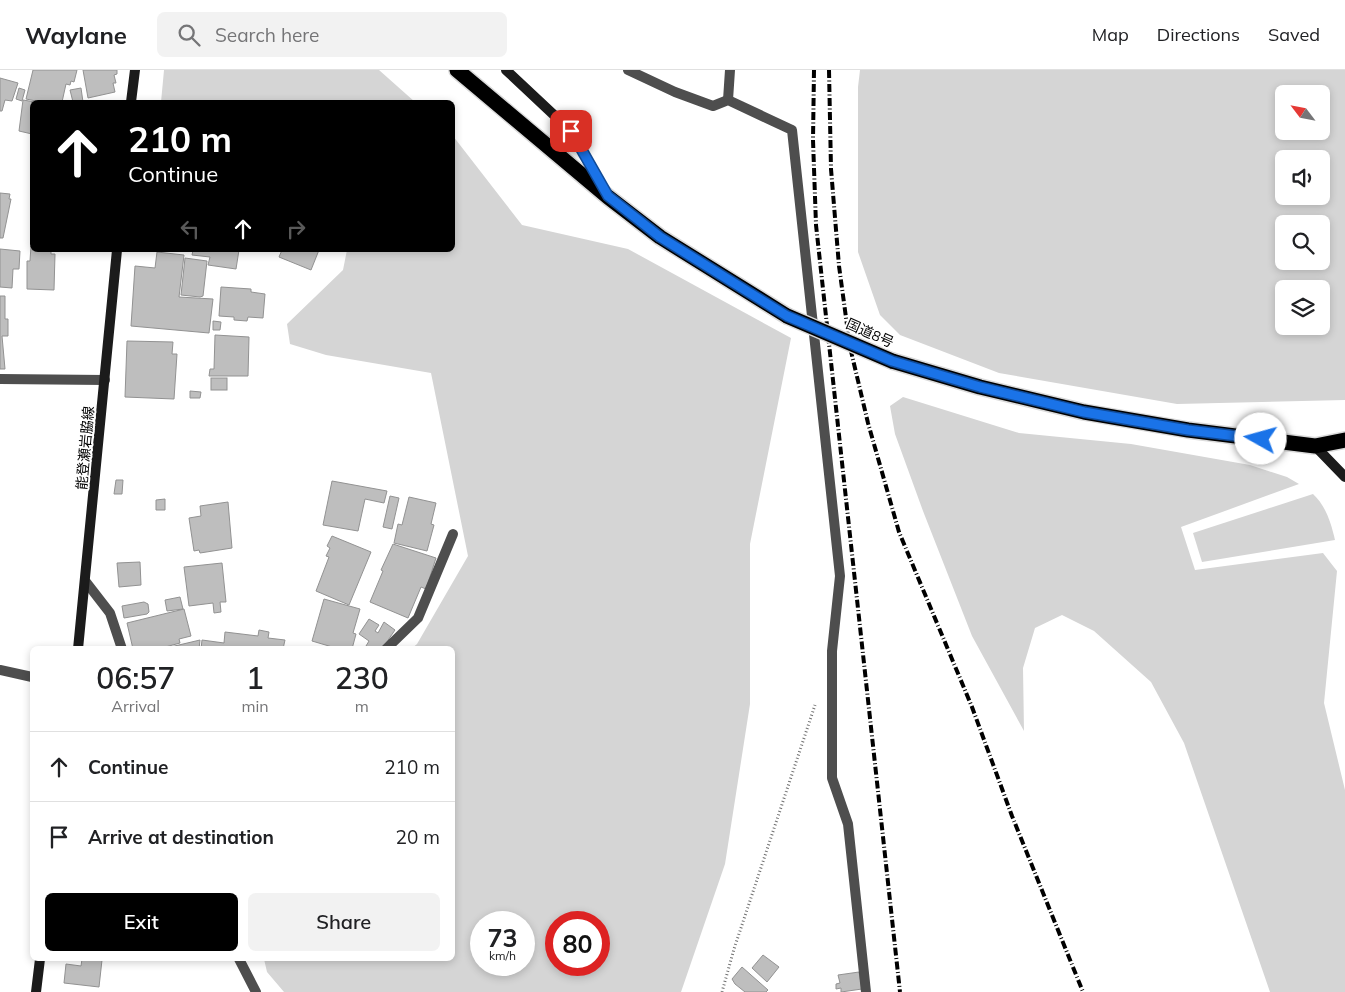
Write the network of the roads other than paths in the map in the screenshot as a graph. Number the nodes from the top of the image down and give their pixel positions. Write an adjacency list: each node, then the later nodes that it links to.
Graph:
1 (134, 70): 6 (main road)
2 (457, 70): 8 (highway, 国道8号)
3 (506, 70): 8 (main road)
4 (628, 70): 7 (street)
5 (730, 70): 7 (street)
6 (131, 100)
7 (728, 100): 26 (street)
8 (608, 196): 13 (highway, 国道8号, bridge)
9 (117, 252): 11 (main road, 能登瀬岩脇線)
10 (0, 379): 11 (street)
11 (104, 380): 16 (main road, 能登瀬岩脇線)
12 (1345, 440): 13 (highway, 国道8号)
13 (1315, 446): 14 (main road)
14 (1345, 477)
15 (452, 534): 19 (street)
16 (86, 582): 17 (main road, 能登瀬岩脇線); 18 (street)
17 (78, 646)
18 (121, 646)
19 (389, 646)
20 (0, 670): 21 (street)
21 (30, 677)
22 (40, 961): 24 (main road)
23 (239, 961): 25 (street)
24 (36, 992)
25 (256, 992)
26 (866, 992)

